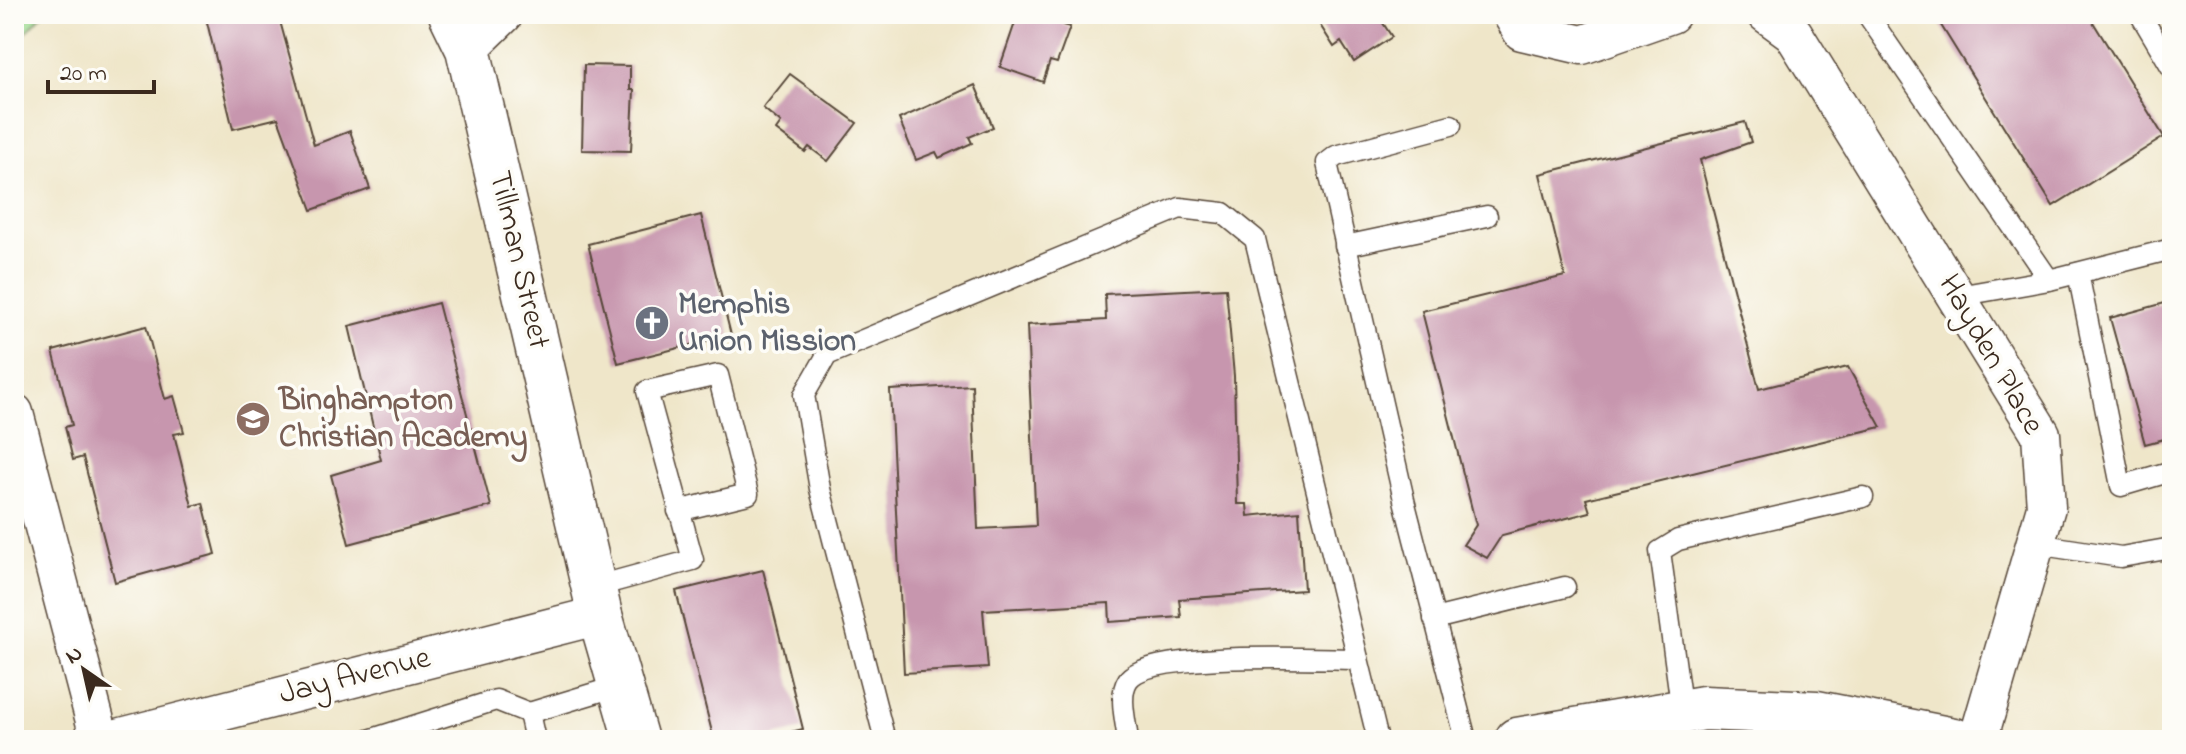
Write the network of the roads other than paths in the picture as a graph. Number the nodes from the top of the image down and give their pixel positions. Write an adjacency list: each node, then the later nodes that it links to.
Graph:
1 (504, 14): 7 (street)
2 (1512, 14): 3 (street)
3 (1671, 14)
4 (1767, 14): 15 (street, Hayden Place)
5 (1867, 14): 14 (lane)
6 (2140, 14): 8 (lane)
7 (460, 32): 23 (main road, Tillman Street)
8 (2172, 68)
9 (1451, 125): 11 (lane)
10 (1487, 216): 11 (lane)
11 (1345, 246): 24 (lane)
12 (2172, 249): 13 (lane)
13 (2078, 273): 14 (lane); 17 (lane)
14 (2049, 280): 15 (lane)
15 (1958, 296): 20 (street, Hayden Place)
16 (14, 413): 29 (street)
17 (2172, 471)
18 (1863, 497): 27 (lane)
19 (678, 511): 19 (lane); 23 (lane)
20 (2036, 544): 21 (lane); 40 (street, Hayden Place)
21 (2172, 548)
22 (1565, 587): 24 (lane)
23 (597, 601): 26 (main road, Tillman Street); 30 (street, Jay Avenue)
24 (1434, 619): 37 (lane)
25 (1358, 659): 34 (lane); 35 (lane); 36 (lane)
26 (621, 685): 28 (lane); 33 (main road, Tillman Street)
27 (1682, 712): 38 (main road); 39 (main road)
28 (529, 713): 31 (lane); 32 (lane)
29 (100, 740)
30 (110, 740)
31 (369, 740)
32 (535, 740)
33 (636, 740)
34 (885, 740)
35 (1128, 740)
36 (1378, 740)
37 (1466, 740)
38 (1517, 740)
39 (1954, 740)
40 (1978, 740)

